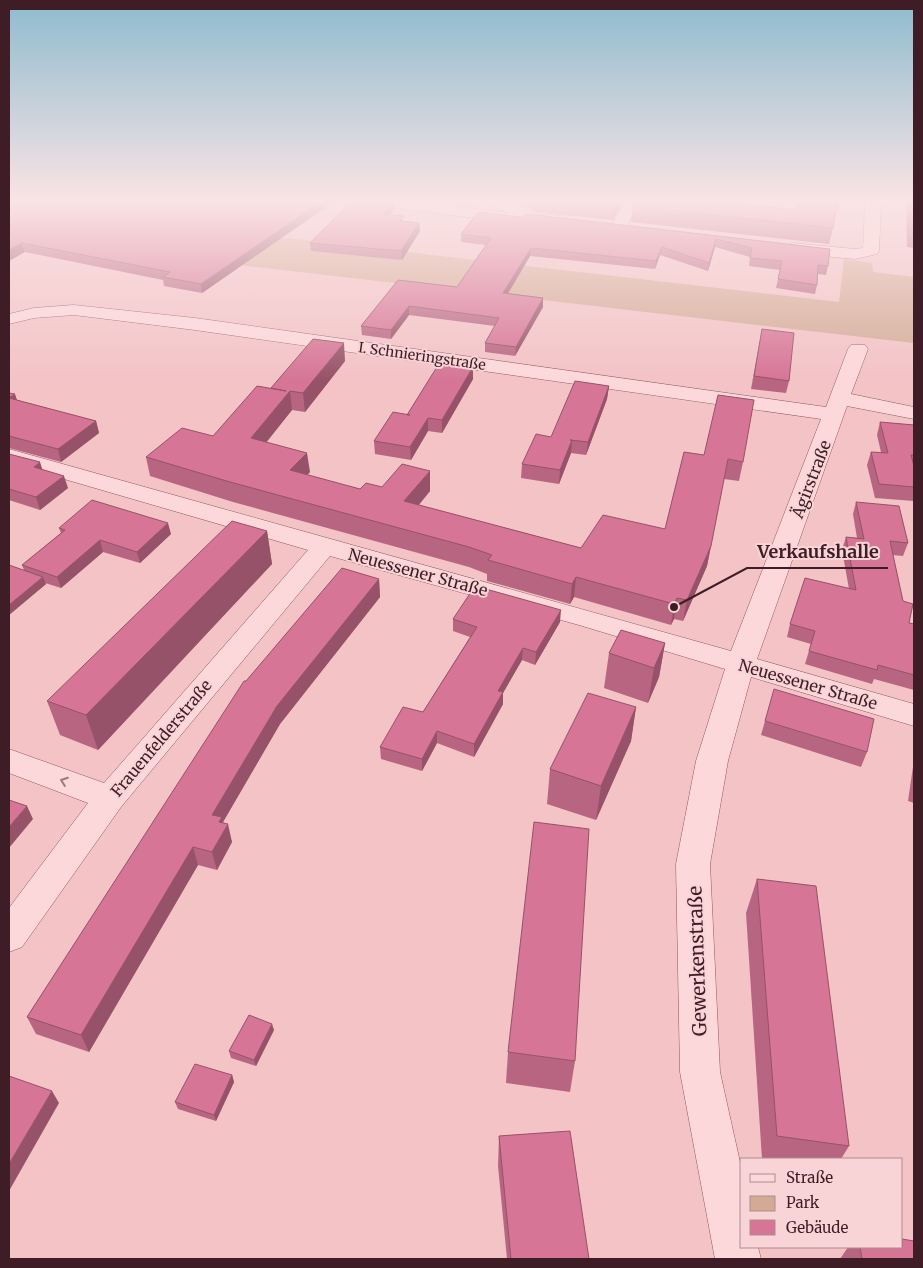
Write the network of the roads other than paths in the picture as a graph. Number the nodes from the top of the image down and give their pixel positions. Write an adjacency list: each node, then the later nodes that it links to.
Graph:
1 (9, 320): 3 (street, I. Schnieringstraße)
2 (858, 350): 3 (street, Ägirstraße)
3 (838, 407): 4 (street, I. Schnieringstraße); 7 (street, Ägirstraße)
4 (914, 413)
5 (9, 456): 6 (street, Neuessener Straße)
6 (324, 547): 7 (street, Neuessener Straße); 10 (street, Frauenfelderstraße)
7 (740, 665): 8 (street, Neuessener Straße); 12 (street, Gewerkenstraße)
8 (914, 715)
9 (9, 761): 10 (street, one-way to 9)
10 (110, 798): 11 (street, Frauenfelderstraße)
11 (9, 936)
12 (738, 1259)

